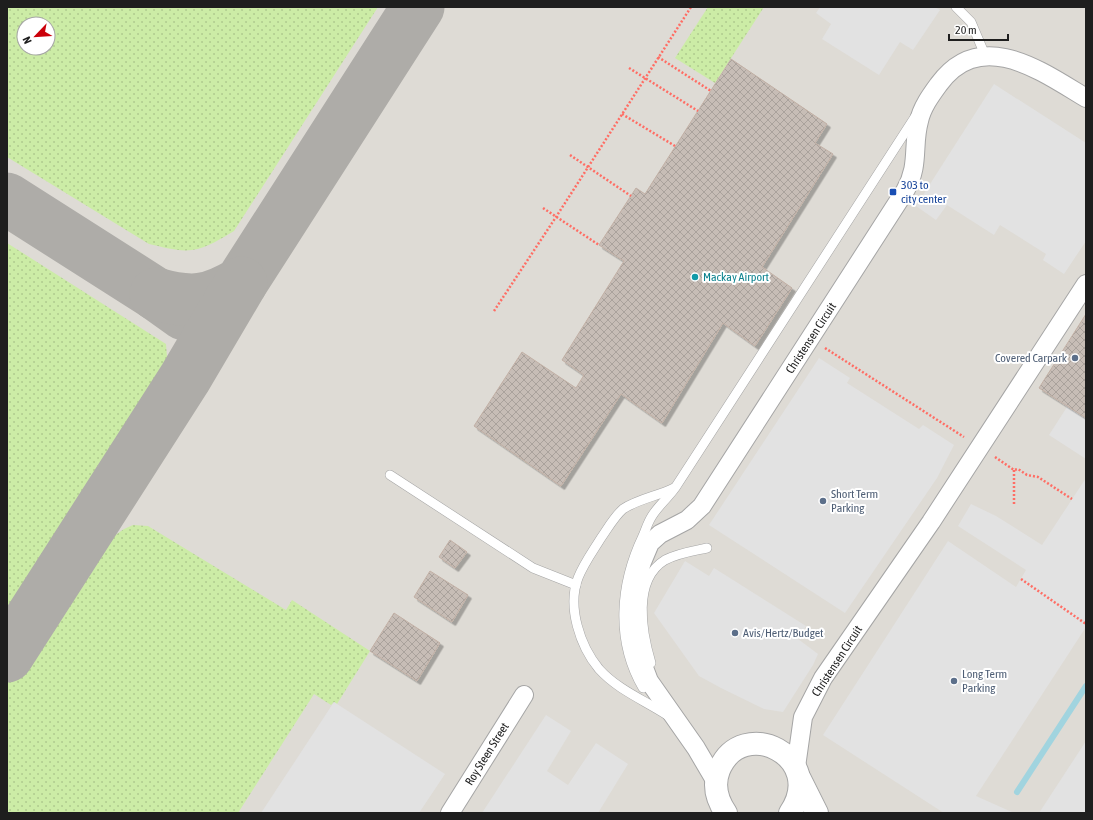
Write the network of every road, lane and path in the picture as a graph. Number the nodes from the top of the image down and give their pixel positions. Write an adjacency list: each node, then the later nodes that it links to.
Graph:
1 (690, 7): 4 (path)
2 (956, 7): 3 (lane)
3 (985, 55): 8 (street, Christensen Circuit); 9 (street, Christensen Circuit)
4 (658, 57): 6 (path); 7 (path)
5 (629, 68): 6 (path)
6 (644, 78): 10 (path); 11 (path)
7 (711, 91)
8 (931, 94): 21 (street, Christensen Circuit); 25 (lane)
9 (1086, 98)
10 (698, 111)
11 (622, 114): 12 (path); 14 (path)
12 (675, 146)
13 (570, 156): 14 (path)
14 (588, 167): 15 (path); 17 (path)
15 (631, 196)
16 (543, 208): 17 (path)
17 (556, 217): 18 (path); 20 (path)
18 (599, 245)
19 (1086, 284): 22 (street, Christensen Circuit)
20 (494, 311)
21 (811, 338): 22 (path); 33 (street, Christensen Circuit)
22 (979, 447): 23 (path); 34 (street, Christensen Circuit)
23 (1014, 470): 26 (path); 27 (path)
24 (390, 475): 30 (lane)
25 (675, 488): 30 (lane); 33 (lane)
26 (1072, 499)
27 (1014, 505)
28 (707, 548): 33 (lane)
29 (1021, 579): 31 (path)
30 (576, 584): 33 (lane)
31 (1086, 624)
32 (524, 695): 36 (street, Roy Steen Street)
33 (677, 721): 35 (street, Christensen Circuit)
34 (798, 773): 35 (street); 39 (street); 40 (street)
35 (716, 784): 37 (street); 38 (street)
36 (450, 813)
37 (711, 813)
38 (726, 813)
39 (790, 813)
40 (817, 813)

